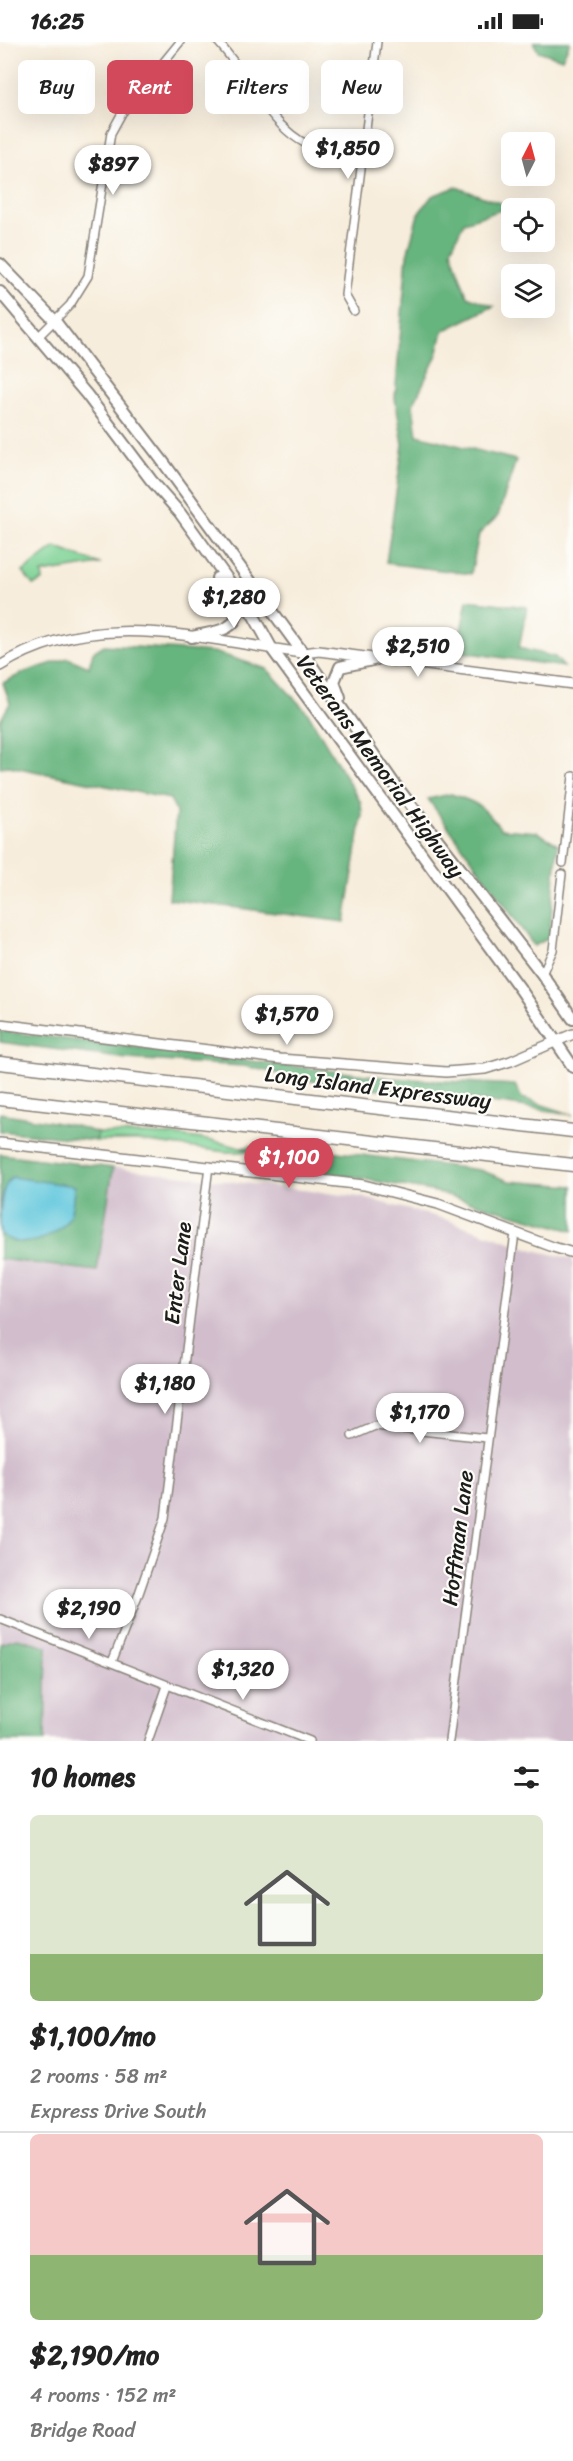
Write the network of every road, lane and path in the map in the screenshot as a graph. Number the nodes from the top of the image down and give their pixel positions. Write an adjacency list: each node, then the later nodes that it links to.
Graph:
1 (180, 42): 8 (street)
2 (218, 42): 4 (street)
3 (377, 42): 4 (street)
4 (363, 160): 7 (street)
5 (0, 264): 8 (highway, Veterans Memorial Highway)
6 (0, 292): 9 (highway, Veterans Memorial Highway)
7 (354, 311)
8 (55, 321): 9 (street); 13 (highway, Veterans Memorial Highway)
9 (39, 337): 10 (highway, Veterans Memorial Highway)
10 (198, 540): 11 (highway); 12 (highway, Veterans Memorial Highway)
11 (192, 637): 12 (main road); 15 (main road)
12 (272, 649): 13 (main road); 26 (highway, Veterans Memorial Highway)
13 (303, 653): 14 (main road); 17 (highway, Veterans Memorial Highway)
14 (377, 659): 16 (main road); 17 (highway)
15 (0, 666)
16 (573, 684)
17 (371, 750): 22 (highway, Veterans Memorial Highway)
18 (573, 776): 19 (street)
19 (569, 828): 20 (street)
20 (563, 863)
21 (562, 874): 22 (street)
22 (542, 974): 23 (highway, Veterans Memorial Highway)
23 (573, 1019)
24 (0, 1024): 26 (main road)
25 (573, 1034): 26 (main road)
26 (554, 1042): 28 (highway, Veterans Memorial Highway)
27 (0, 1063): 30 (highway, Long Island Expressway)
28 (573, 1067)
29 (0, 1099): 32 (highway)
30 (573, 1131)
31 (0, 1143): 33 (main road)
32 (573, 1165)
33 (209, 1166): 34 (main road); 39 (street, Enter Lane)
34 (515, 1233): 35 (main road); 37 (street, Hoffman Lane)
35 (573, 1253)
36 (352, 1436): 37 (street)
37 (487, 1438): 43 (street, Hoffman Lane)
38 (0, 1619): 39 (street)
39 (112, 1662): 40 (street)
40 (167, 1686): 41 (street); 42 (street)
41 (148, 1741)
42 (310, 1741)
43 (449, 1741)

